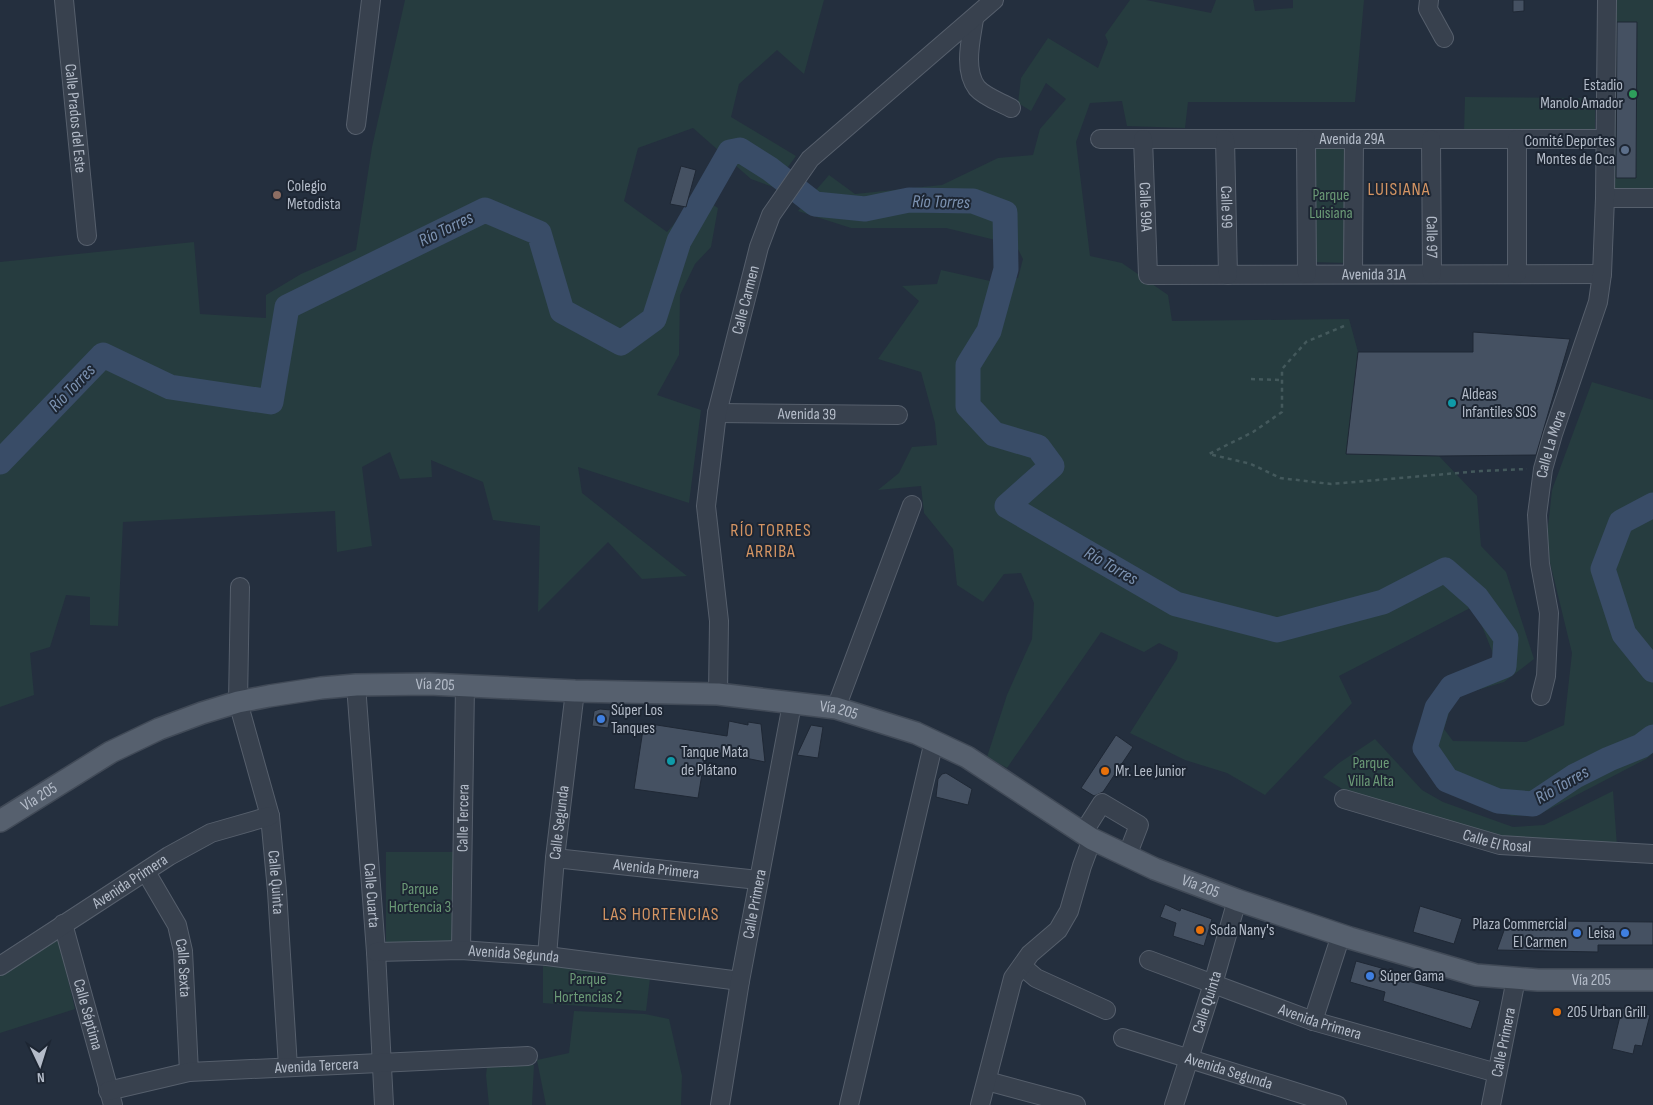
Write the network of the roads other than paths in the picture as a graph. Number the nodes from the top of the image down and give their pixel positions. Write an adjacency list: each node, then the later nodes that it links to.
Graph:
1 (64, 0): 20 (street, Calle Prados del Este)
2 (371, 0): 9 (street)
3 (994, 0): 6 (street, Calle Carmen)
4 (1429, 0): 7 (street)
5 (1607, 0): 17 (street, Calle La Mora)
6 (974, 19): 8 (street); 28 (street, Calle Carmen)
7 (1444, 38)
8 (1011, 108)
9 (356, 125)
10 (1100, 139): 11 (street, Avenida 29A)
11 (1143, 139): 12 (street, Avenida 29A); 26 (street, Calle 99A)
12 (1225, 139): 13 (street, Avenida 29A); 27 (street, Calle 99)
13 (1306, 139): 14 (street, Avenida 29A); 21 (street)
14 (1354, 139): 15 (street, Avenida 29A); 22 (street)
15 (1431, 139): 16 (street, Avenida 29A); 23 (street, Calle 97)
16 (1517, 139): 17 (street, Avenida 29A); 24 (street)
17 (1606, 139): 18 (street, Calle La Mora)
18 (1605, 198): 19 (street); 25 (street, Calle La Mora)
19 (1653, 198)
20 (87, 236)
21 (1307, 274): 22 (street, Avenida 31A); 27 (street, Avenida 31A)
22 (1353, 274): 23 (street, Avenida 31A)
23 (1432, 274): 24 (street, Avenida 31A)
24 (1517, 274): 25 (street, Avenida 31A)
25 (1602, 274): 36 (street, Calle La Mora)
26 (1148, 275): 27 (street, Avenida 31A)
27 (1228, 275)
28 (717, 413): 29 (street, Avenida 39); 35 (street, Calle Carmen)
29 (898, 415)
30 (912, 505): 39 (street)
31 (240, 587): 37 (street, Calle Quinta)
32 (356, 686): 33 (main road, Vía 205); 37 (main road, Vía 205); 54 (street, Calle Cuarta)
33 (465, 686): 34 (main road, Vía 205); 53 (street, Calle Tercera)
34 (575, 691): 35 (main road, Vía 205); 47 (street, Calle Segunda)
35 (718, 694): 38 (main road, Vía 205)
36 (1541, 696)
37 (238, 702): 42 (street, Calle Quinta); 43 (main road, Vía 205)
38 (792, 704): 39 (main road, Vía 205); 49 (street, Calle Primera)
39 (836, 708): 40 (main road, Vía 205)
40 (934, 741): 44 (main road, Vía 205); 76 (street)
41 (1344, 799): 45 (street, Calle El Rosal)
42 (270, 816): 48 (street, Avenida Primera); 69 (street, Calle Quinta)
43 (0, 822)
44 (1087, 836): 46 (main road, Vía 205); 46 (street); 58 (street)
45 (1653, 854)
46 (1127, 856): 50 (main road, Vía 205)
47 (555, 858): 49 (street, Avenida Primera); 55 (street, Calle Segunda)
48 (146, 872): 51 (street, Avenida Primera); 70 (street, Calle Sexta)
49 (758, 880): 61 (street, Calle Primera)
50 (1237, 900): 52 (main road, Vía 205); 62 (street, Calle Quinta)
51 (64, 924): 57 (street, Avenida Primera); 73 (street, Calle Séptima)
52 (1341, 935): 59 (main road, Vía 205); 64 (street)
53 (461, 950): 54 (street, Avenida Segunda); 55 (street, Avenida Segunda)
54 (376, 952): 68 (street, Calle Cuarta)
55 (547, 956): 61 (street, Avenida Segunda)
56 (1149, 960): 62 (street, Avenida Primera)
57 (0, 966)
58 (1022, 966): 63 (street); 72 (street)
59 (1516, 979): 60 (main road, Vía 205); 71 (street, Calle Primera)
60 (1653, 980)
61 (740, 981): 75 (street, Calle Primera)
62 (1212, 984): 64 (street, Avenida Primera); 67 (street, Calle Quinta)
63 (1106, 1010)
64 (1313, 1021): 71 (street, Avenida Primera)
65 (1123, 1038): 67 (street, Avenida Segunda)
66 (528, 1056): 68 (street, Avenida Tercera)
67 (1189, 1059): 79 (street, Calle Quinta); 80 (street, Avenida Segunda)
68 (381, 1062): 69 (street, Avenida Tercera); 74 (street, Calle Cuarta)
69 (288, 1067): 70 (street, Avenida Tercera)
70 (189, 1072): 73 (street, Avenida Tercera)
71 (1497, 1073): 81 (street, Calle Primera)
72 (987, 1080): 77 (street); 78 (street)
73 (111, 1098)
74 (384, 1105)
75 (720, 1105)
76 (849, 1105)
77 (980, 1105)
78 (1076, 1105)
79 (1174, 1105)
80 (1337, 1105)
81 (1491, 1105)

